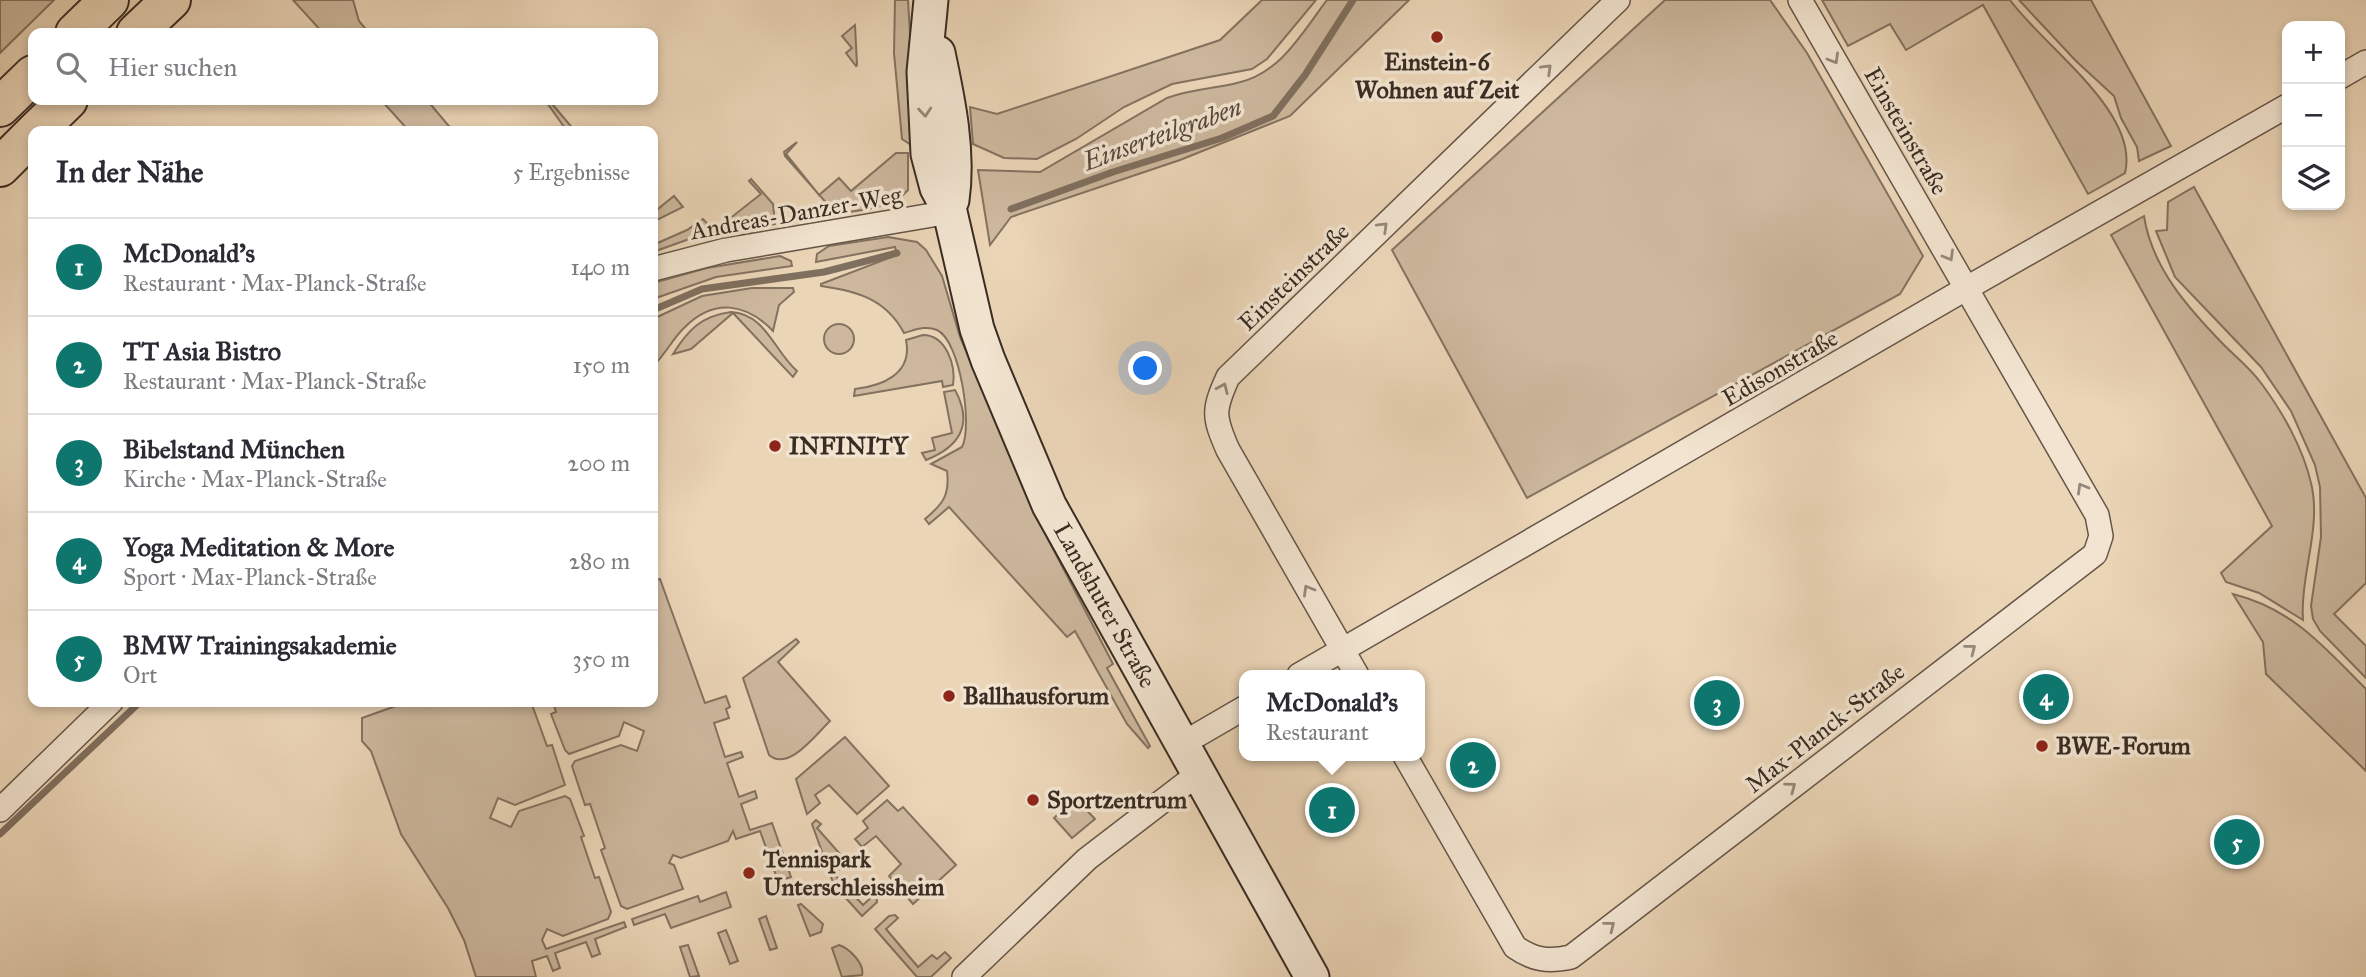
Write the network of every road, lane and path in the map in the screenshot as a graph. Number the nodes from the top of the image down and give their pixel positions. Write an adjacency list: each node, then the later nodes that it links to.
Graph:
1 (109, 0): 6 (highway)
2 (171, 0): 7 (highway)
3 (1618, 0): 20 (street, Einsteinstraße, one-way to 3)
4 (1800, 0): 19 (street, Einsteinstraße, one-way to 19)
5 (931, 10): 17 (main road, Landshuter Straße)
6 (80, 28)
7 (141, 28)
8 (2366, 62): 9 (street)
9 (2345, 74)
10 (28, 80): 12 (highway)
11 (63, 105): 14 (highway)
12 (0, 107)
13 (2282, 109): 19 (street, Edisonstraße)
14 (42, 126)
15 (28, 140): 16 (highway)
16 (0, 167)
17 (950, 212): 18 (street, Andreas-Danzer-Weg); 25 (main road, Landshuter Straße)
18 (658, 268)
19 (1967, 288): 20 (street, Edisonstraße); 26 (street, Max-Planck-Straße, one-way to 19)
20 (1342, 649): 21 (street, Edisonstraße); 22 (street)
21 (1307, 670)
22 (1354, 670)
23 (106, 707): 28 (street)
24 (1239, 711): 25 (street)
25 (1182, 744): 27 (main road, Landshuter Straße)
26 (1408, 761)
27 (1199, 773): 29 (street); 30 (main road, Landshuter Straße)
28 (0, 810)
29 (964, 977)
30 (1312, 977)

